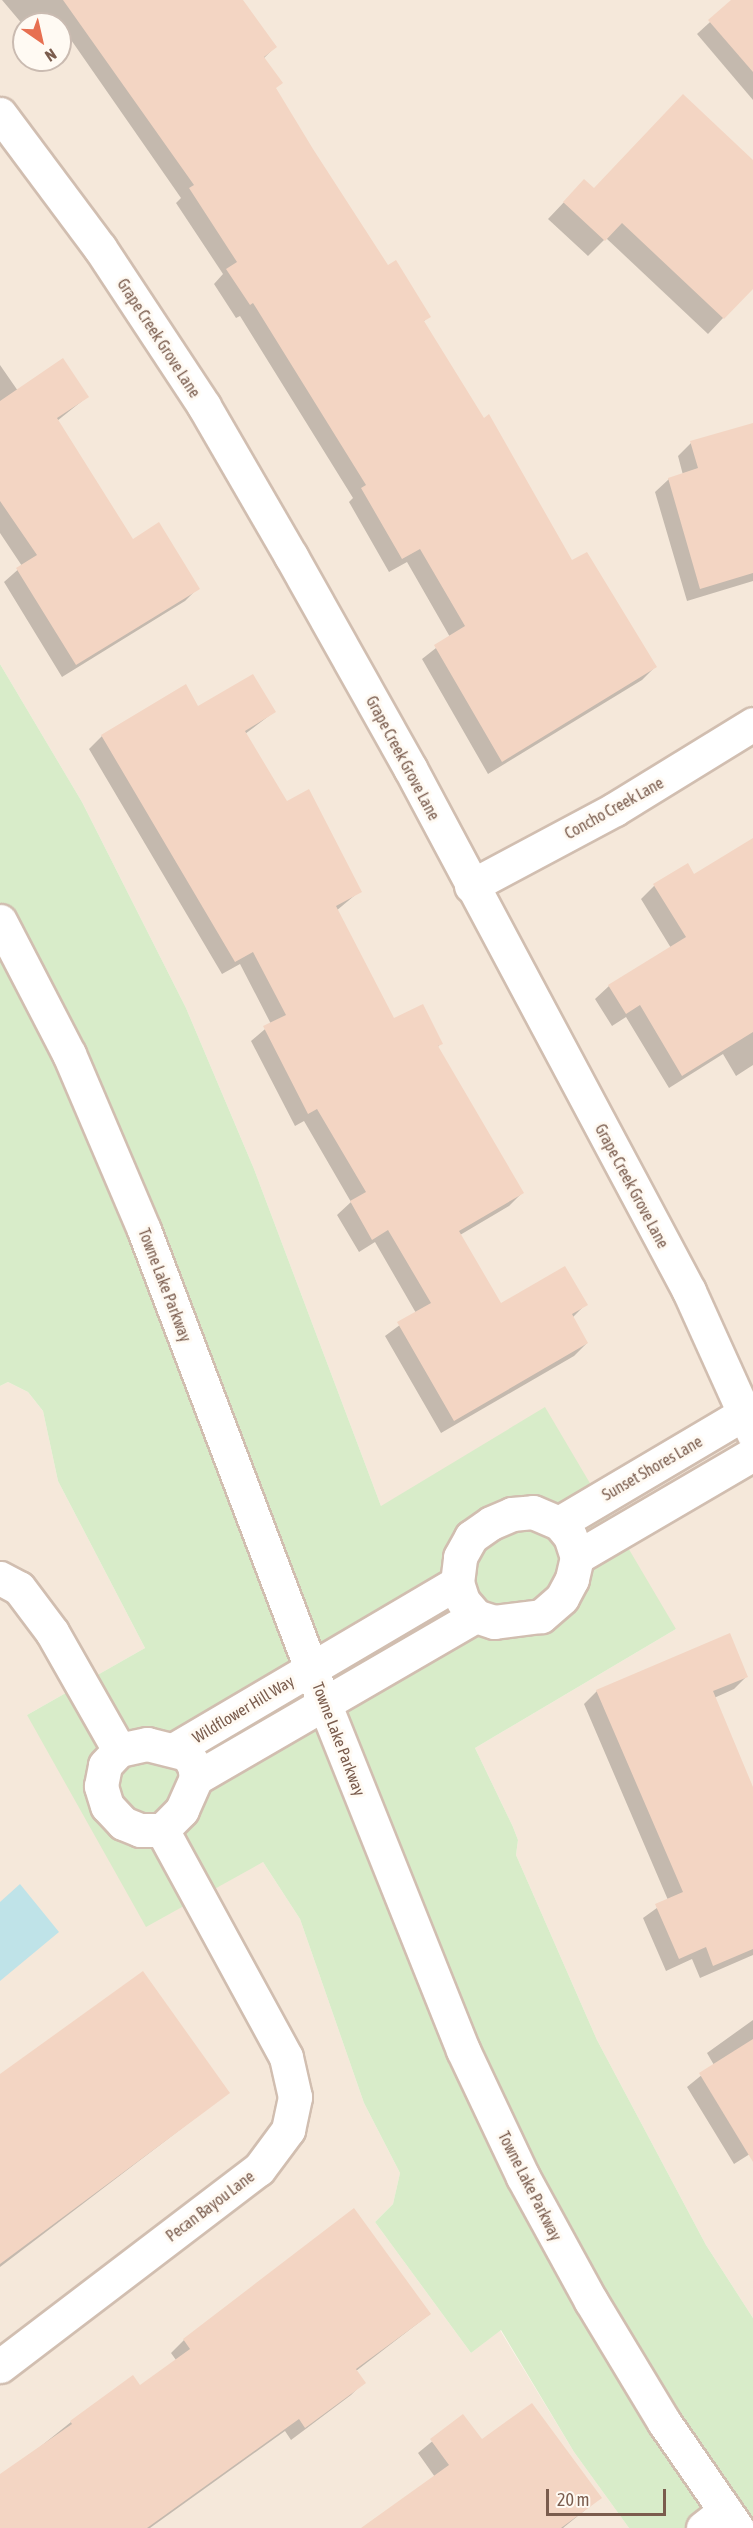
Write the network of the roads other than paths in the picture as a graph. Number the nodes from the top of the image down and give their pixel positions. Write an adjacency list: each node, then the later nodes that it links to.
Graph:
1 (0, 114): 3 (street, Grape Creek Grove Lane)
2 (753, 724): 3 (street, Concho Creek Lane)
3 (471, 886): 5 (street, Grape Creek Grove Lane)
4 (0, 921): 12 (street, Towne Lake Parkway)
5 (749, 1423): 7 (street, Sunset Shores Lane)
6 (753, 1454): 8 (street)
7 (559, 1522): 8 (street); 10 (street)
8 (577, 1557): 11 (street)
9 (0, 1578): 15 (street)
10 (458, 1583): 11 (street); 12 (street)
11 (476, 1616): 13 (street)
12 (312, 1668): 13 (street, Towne Lake Parkway); 14 (street, Wildflower Hill Way)
13 (325, 1705): 16 (street); 19 (street, Towne Lake Parkway)
14 (175, 1749): 15 (street); 16 (street)
15 (119, 1750): 17 (street)
16 (196, 1778): 17 (street)
17 (162, 1830): 18 (street, Pecan Bayou Lane)
18 (0, 2366)
19 (722, 2522)

